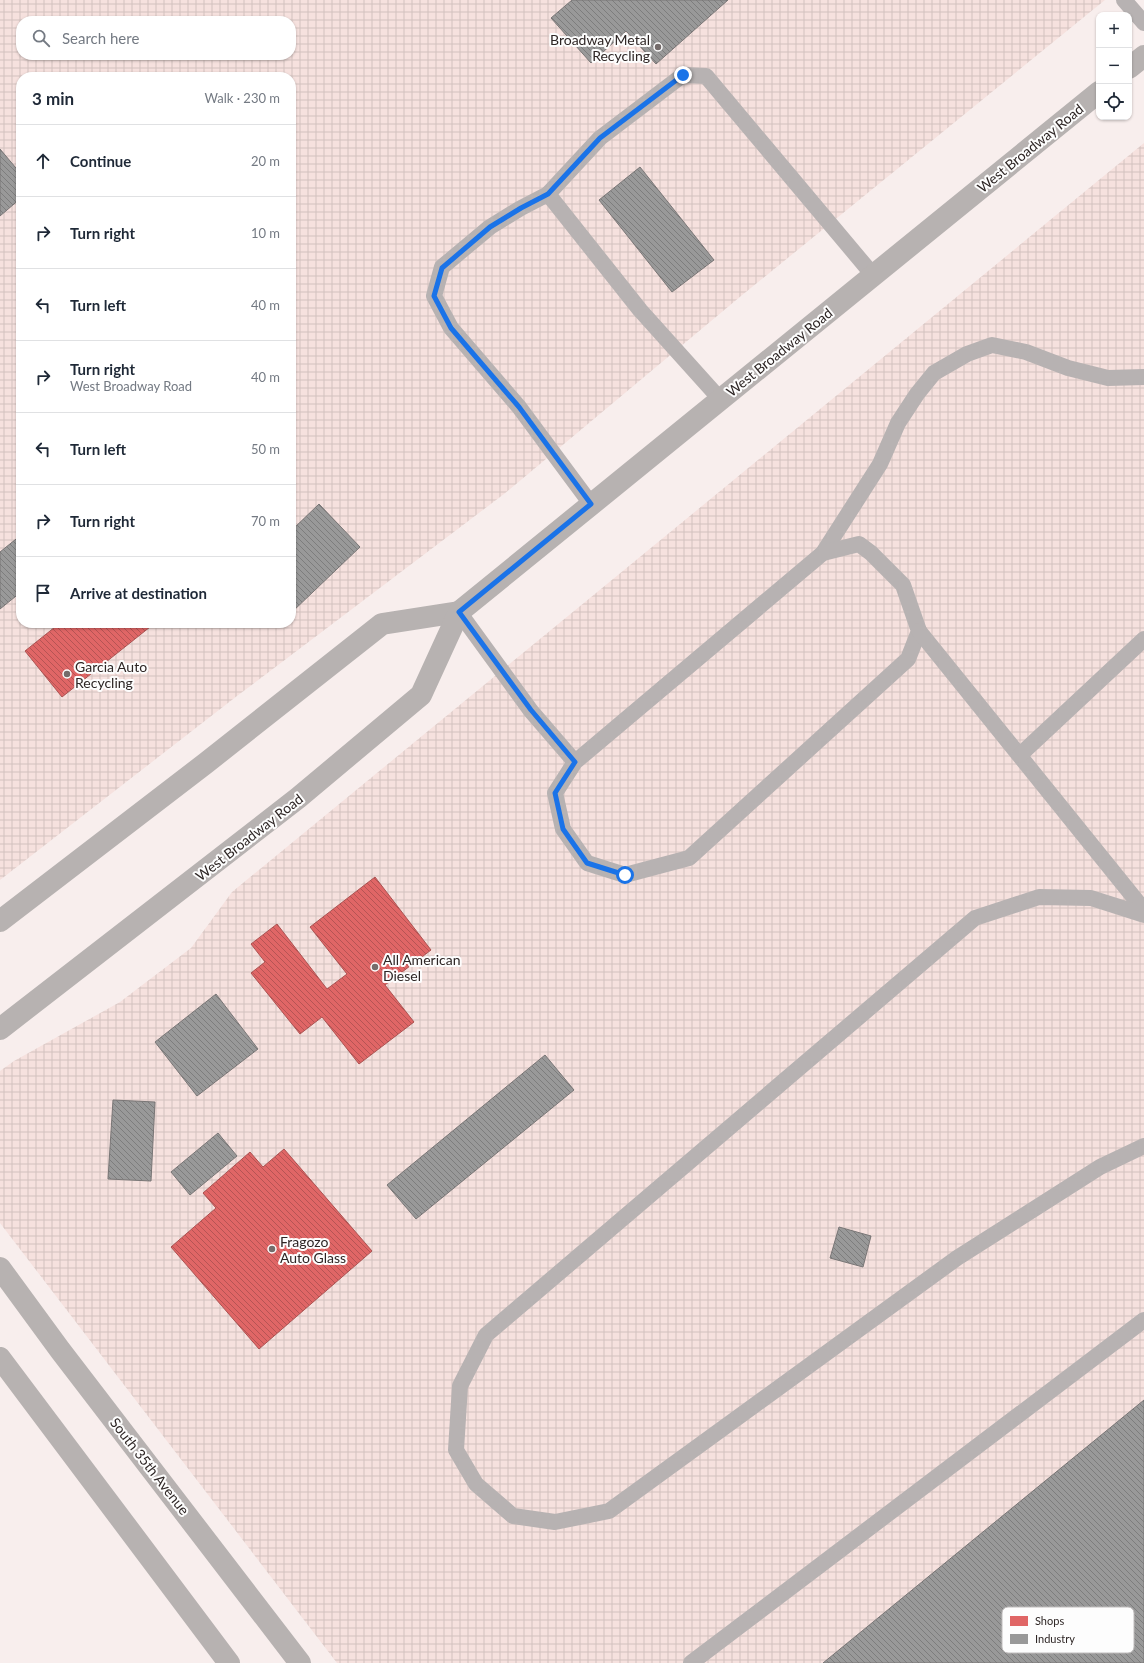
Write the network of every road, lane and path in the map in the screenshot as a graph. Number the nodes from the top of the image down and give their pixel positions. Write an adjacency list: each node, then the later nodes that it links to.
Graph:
1 (1124, 0): 2 (lane)
2 (1144, 23)
3 (1144, 56): 4 (main road)
4 (1132, 66)
5 (1096, 94): 7 (main road, West Broadway Road)
6 (548, 194): 7 (lane); 9 (lane); 10 (lane)
7 (873, 275): 9 (main road, West Broadway Road)
8 (1144, 378): 11 (lane)
9 (720, 399): 10 (main road, West Broadway Road)
10 (591, 504): 12 (main road, West Broadway Road)
11 (822, 552): 13 (lane); 16 (lane)
12 (459, 612): 16 (lane); 19 (main road); 20 (main road, West Broadway Road)
13 (919, 631): 15 (lane); 16 (lane)
14 (1144, 639): 15 (lane)
15 (1020, 755): 17 (lane)
16 (575, 762)
17 (1144, 910)
18 (1144, 915): 21 (lane)
19 (0, 921)
20 (0, 1029)
21 (1144, 1146)
22 (0, 1268): 26 (main road, South 35th Avenue)
23 (1144, 1320): 27 (lane)
24 (0, 1358): 25 (main road)
25 (229, 1663)
26 (300, 1663)
27 (691, 1663)

